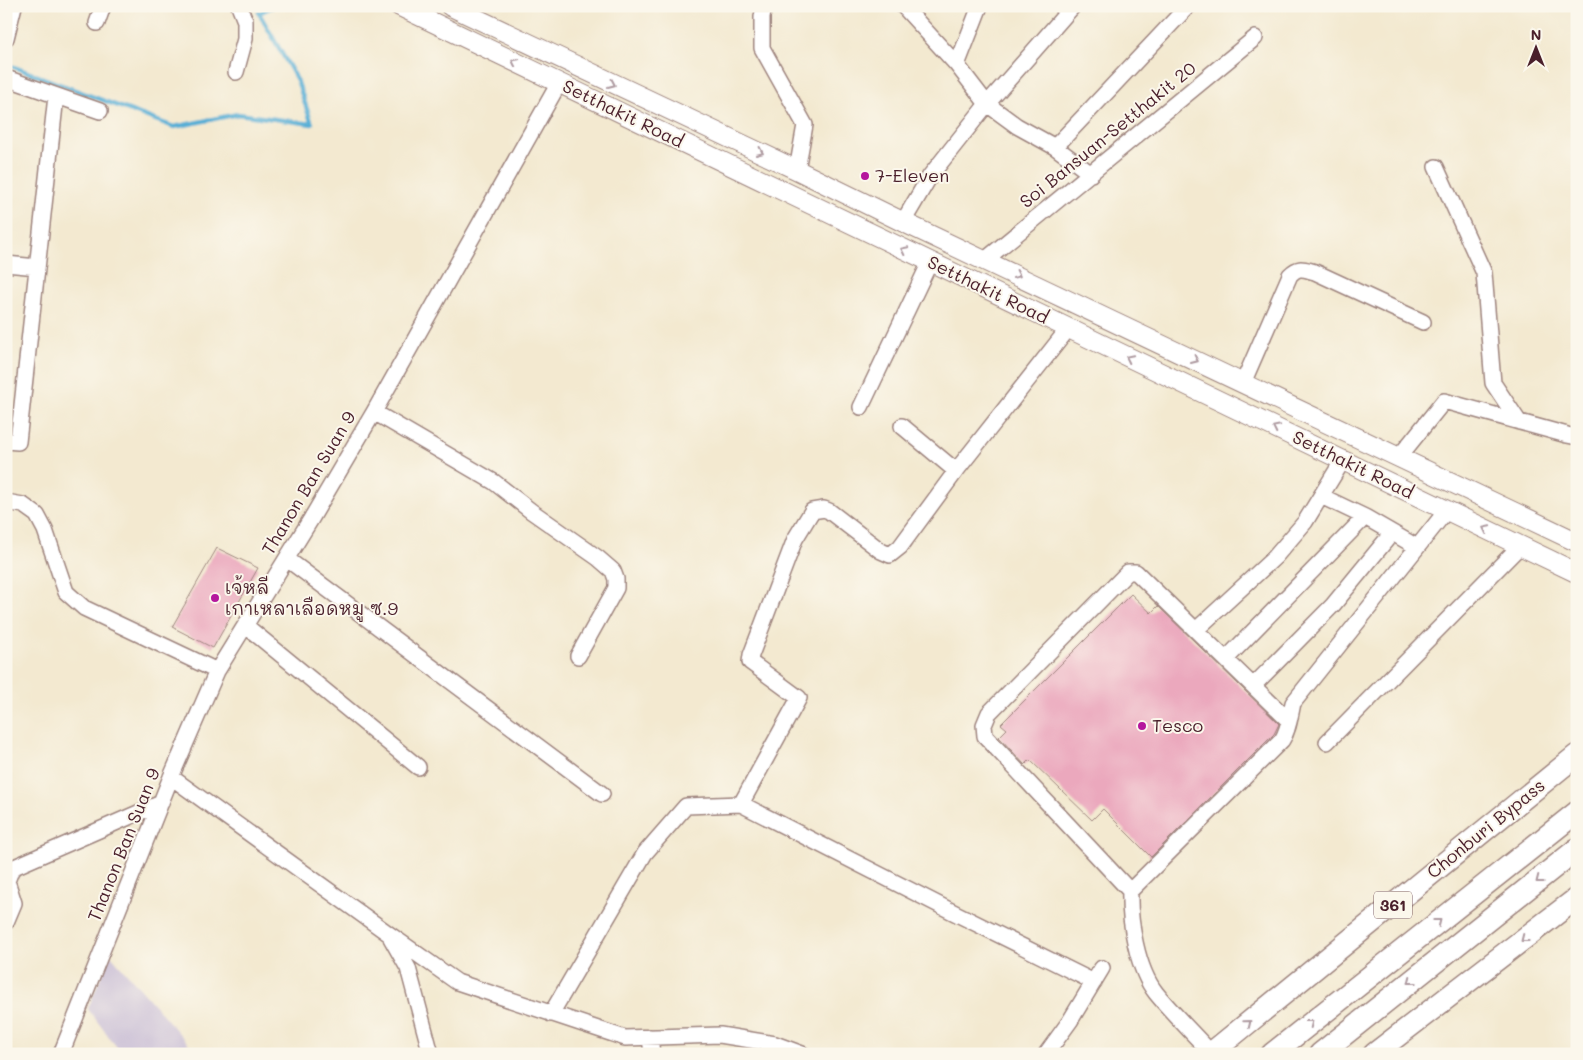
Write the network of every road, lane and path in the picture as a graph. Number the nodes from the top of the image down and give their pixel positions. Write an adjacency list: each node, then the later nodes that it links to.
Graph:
1 (14, 6): 12 (street)
2 (103, 6): 11 (street)
3 (239, 6): 16 (street)
4 (399, 6): 18 (main road, Setthakit Road, one-way to 4)
5 (450, 6): 14 (main road, Setthakit Road)
6 (903, 6): 15 (street)
7 (980, 6): 15 (street)
8 (1072, 6): 20 (street)
9 (1188, 6): 22 (street)
10 (763, 12): 24 (street)
11 (97, 23)
12 (6, 38)
13 (1255, 38): 25 (street, Soi Bansuan-Setthakit 20)
14 (568, 63): 18 (main road); 24 (main road, Setthakit Road, one-way to 24)
15 (957, 65): 20 (street)
16 (236, 72)
17 (6, 78): 19 (street)
18 (559, 83): 28 (main road, Setthakit Road, one-way to 18); 36 (street, Thanon Ban Suan 9)
19 (56, 96): 21 (street); 30 (street)
20 (987, 104): 22 (street); 26 (street)
21 (100, 111)
22 (1054, 146): 25 (street)
23 (1436, 167): 37 (street)
24 (797, 170): 26 (main road, Setthakit Road)
25 (1091, 174): 27 (street, Soi Bansuan-Setthakit 20)
26 (903, 222): 27 (main road, Setthakit Road)
27 (985, 260): 33 (main road, Setthakit Road, one-way to 33)
28 (930, 262): 32 (main road, Setthakit Road); 34 (street)
29 (6, 264): 30 (street)
30 (37, 267): 40 (street)
31 (1423, 322): 33 (street)
32 (1068, 328): 35 (main road, Setthakit Road, one-way to 32); 43 (street)
33 (1243, 383): 35 (main road); 41 (main road, Setthakit Road)
34 (861, 407)
35 (1231, 407): 42 (main road, Setthakit Road, one-way to 35)
36 (374, 412): 52 (street, Thanon Ban Suan 9); 56 (street)
37 (1519, 422): 39 (street); 41 (street)
38 (902, 426): 43 (street)
39 (1577, 437)
40 (6, 441)
41 (1399, 457): 49 (main road, Setthakit Road)
42 (1343, 460): 44 (street); 46 (main road, Setthakit Road)
43 (956, 471): 67 (street)
44 (1321, 496): 47 (street); 55 (street)
45 (6, 502): 58 (street)
46 (1447, 510): 50 (main road, Setthakit Road, one-way to 46); 51 (street)
47 (1365, 517): 48 (street); 57 (street)
48 (1392, 533): 51 (street); 59 (street)
49 (1577, 542)
50 (1521, 545): 53 (main road, Setthakit Road); 61 (street)
51 (1417, 547): 60 (street)
52 (287, 559): 54 (street, Thanon Ban Suan 9); 65 (street)
53 (1577, 573)
54 (246, 626): 58 (street, Thanon Ban Suan 9); 63 (street)
55 (1196, 630): 57 (street); 71 (street)
56 (578, 656)
57 (1226, 659): 59 (street)
58 (217, 671): 64 (street, Thanon Ban Suan 9)
59 (1253, 686): 60 (street)
60 (1288, 720): 71 (street)
61 (1327, 742)
62 (1577, 755): 79 (highway, Chonburi Bypass / 361, one-way to 62)
63 (418, 767)
64 (171, 777): 66 (street, Thanon Ban Suan 9); 74 (street)
65 (602, 794)
66 (161, 803): 70 (street); 80 (street, Thanon Ban Suan 9)
67 (741, 804): 76 (street); 77 (street)
68 (1577, 812): 85 (highway, 361, one-way to 68)
69 (1577, 849): 86 (highway, one-way to 86)
70 (6, 881): 73 (street)
71 (1130, 890): 79 (street)
72 (1577, 898): 87 (highway, one-way to 87)
73 (6, 922)
74 (389, 934): 77 (street); 81 (street)
75 (1102, 968): 76 (street)
76 (1094, 982): 84 (street)
77 (551, 1014): 78 (street)
78 (650, 1037): 82 (street); 83 (street)
79 (1211, 1053)
80 (61, 1054)
81 (431, 1054)
82 (652, 1054)
83 (802, 1054)
84 (1046, 1054)
85 (1272, 1054)
86 (1320, 1054)
87 (1374, 1054)

